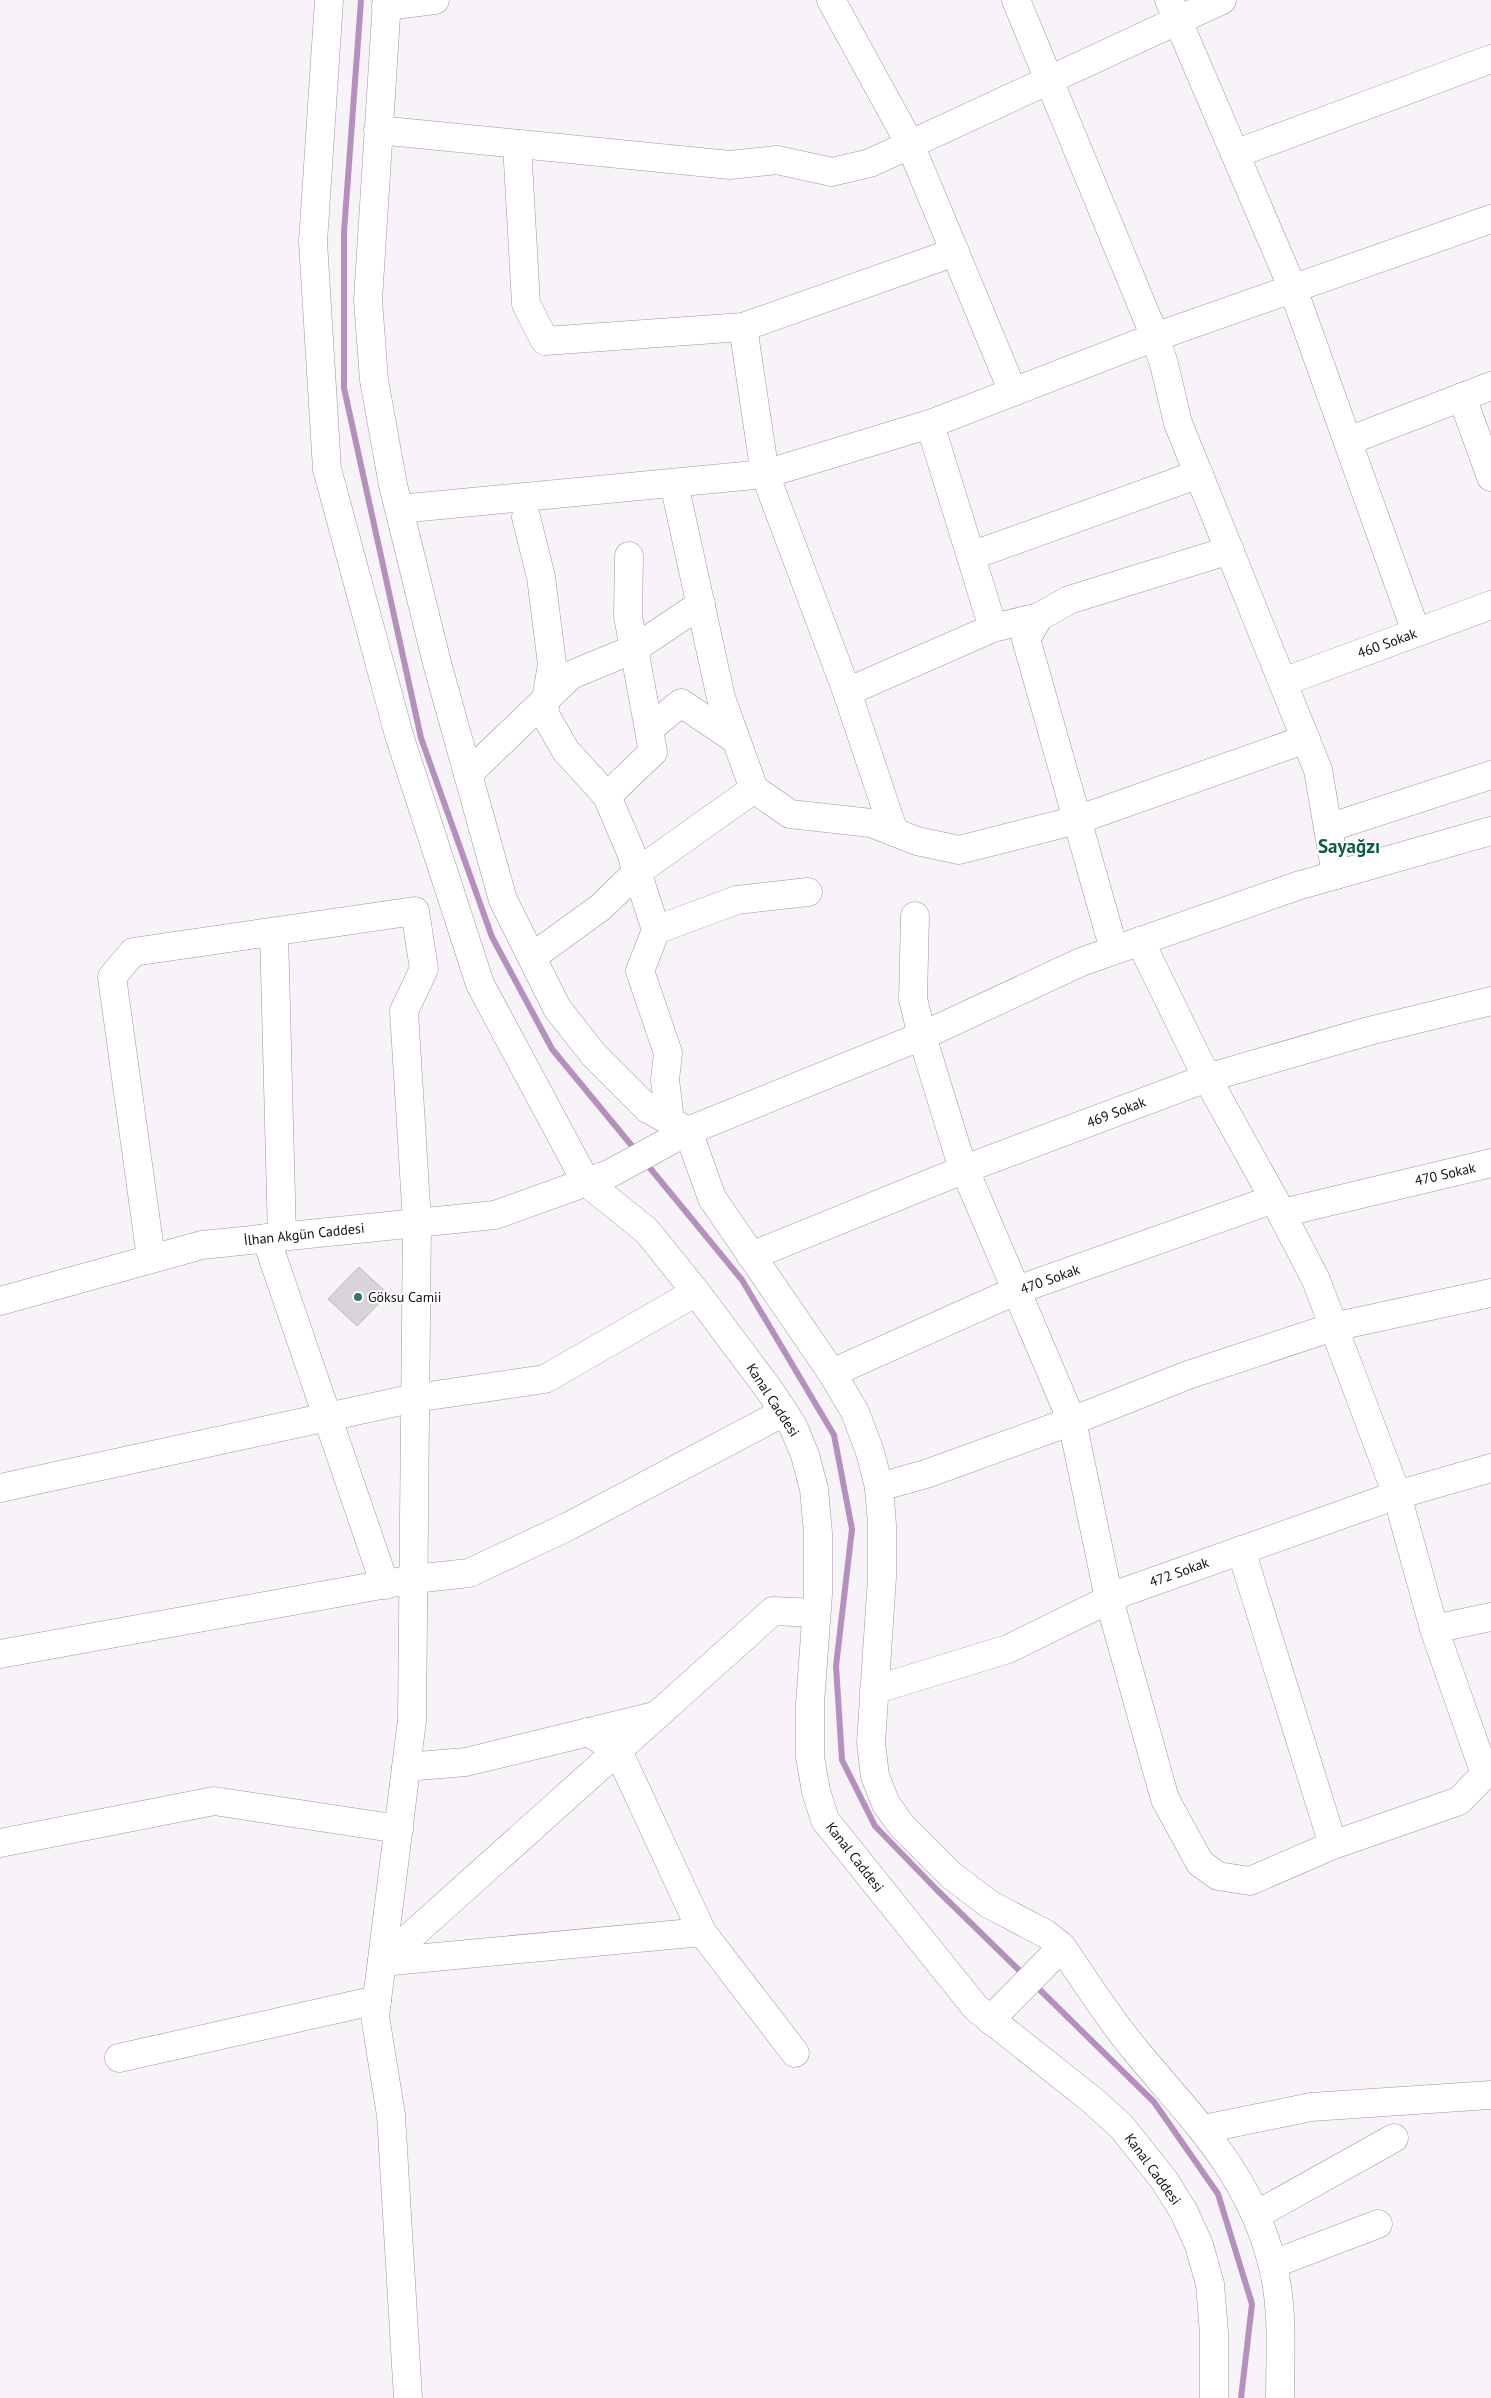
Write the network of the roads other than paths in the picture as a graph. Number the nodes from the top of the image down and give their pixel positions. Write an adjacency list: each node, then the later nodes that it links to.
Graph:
1 (329, 0): 68 (street)
2 (435, 0): 6 (street)
3 (831, 0): 12 (street)
4 (1016, 0): 9 (street)
5 (1222, 0): 7 (street)
6 (387, 3): 10 (street)
7 (1174, 10): 9 (street); 13 (street)
8 (1491, 59): 13 (street)
9 (1049, 80): 12 (street); 18 (street)
10 (378, 130): 11 (street); 28 (street)
11 (517, 144): 12 (street); 17 (street)
12 (910, 144): 15 (street)
13 (1235, 154): 16 (street)
14 (1491, 219): 16 (street)
15 (955, 252): 17 (street); 20 (street)
16 (1293, 288): 18 (street); 23 (street)
17 (743, 327): 24 (street)
18 (1155, 337): 20 (street); 25 (street)
19 (1491, 386): 21 (street)
20 (1013, 392): 22 (street)
21 (1462, 397): 23 (street); 26 (street)
22 (930, 424): 24 (street); 32 (street)
23 (1348, 441): 37 (street)
24 (765, 474): 28 (street); 40 (street)
25 (1199, 474): 30 (street); 32 (street)
26 (1491, 477)
27 (677, 497): 33 (street)
28 (398, 509): 45 (street)
29 (526, 517): 41 (street)
30 (1230, 550): 35 (street); 39 (street)
31 (629, 556): 38 (street)
32 (971, 556): 36 (street)
33 (701, 604): 38 (street); 44 (street)
34 (1491, 605): 37 (street, 460 Sokak)
35 (1039, 617): 36 (street); 49 (street)
36 (993, 628): 40 (street)
37 (1416, 632): 39 (street, 460 Sokak)
38 (634, 649): 41 (street); 42 (street)
39 (1283, 682): 43 (street)
40 (847, 692): 52 (street)
41 (547, 697): 45 (street); 48 (street)
42 (649, 730): 44 (street); 48 (street)
43 (1306, 739): 49 (street); 50 (street)
44 (736, 740): 47 (street)
45 (468, 774): 61 (street)
46 (1491, 775): 50 (street)
47 (754, 789): 52 (street); 53 (street)
48 (607, 796): 53 (street)
49 (1077, 820): 52 (street); 60 (street)
50 (1328, 828): 54 (street)
51 (1491, 831): 54 (street, İlhan Akgün Caddesi)
52 (894, 832)
53 (637, 872): 57 (street); 61 (street)
54 (1336, 875): 59 (street, İlhan Akgün Caddesi)
55 (808, 892): 57 (street)
56 (915, 916): 63 (street)
57 (656, 930): 65 (street)
58 (274, 932): 70 (street); 71 (street); 73 (street)
59 (1140, 941): 60 (street, İlhan Akgün Caddesi); 64 (street)
60 (1114, 950): 63 (street, İlhan Akgün Caddesi)
61 (532, 957): 65 (street)
62 (1491, 1001): 64 (street, 469 Sokak)
63 (922, 1036): 65 (street, İlhan Akgün Caddesi); 67 (street)
64 (1207, 1078): 67 (street, 469 Sokak); 69 (street)
65 (676, 1130): 68 (street, İlhan Akgün Caddesi); 72 (street)
66 (1491, 1163): 69 (street, 470 Sokak)
67 (965, 1169): 72 (street, 469 Sokak); 74 (street)
68 (598, 1178): 70 (street, İlhan Akgün Caddesi); 75 (street, Kanal Caddesi)
69 (1278, 1206): 74 (street, 470 Sokak); 78 (street)
70 (417, 1222): 71 (street, İlhan Akgün Caddesi); 80 (street)
71 (274, 1237): 73 (street, İlhan Akgün Caddesi); 82 (street)
72 (751, 1256): 79 (street)
73 (151, 1258): 77 (street, İlhan Akgün Caddesi)
74 (1017, 1290): 79 (street, 470 Sokak); 83 (street)
75 (696, 1292): 80 (street); 81 (street, Kanal Caddesi)
76 (1491, 1293): 78 (street)
77 (0, 1301)
78 (1333, 1327): 83 (street); 87 (street)
79 (832, 1372): 85 (street)
80 (415, 1398): 82 (street); 89 (street)
81 (784, 1412): 89 (street); 92 (street, Kanal Caddesi)
82 (328, 1417): 86 (street); 90 (street)
83 (1072, 1421): 85 (street); 91 (street)
84 (1491, 1468): 87 (street, 472 Sokak)
85 (879, 1487): 96 (street)
86 (0, 1488)
87 (1397, 1495): 88 (street, 472 Sokak); 94 (street)
88 (1241, 1550): 91 (street, 472 Sokak); 104 (street)
89 (414, 1580): 90 (street); 100 (street)
90 (385, 1584): 95 (street)
91 (1109, 1600): 96 (street, 472 Sokak); 104 (street)
92 (816, 1613): 97 (street); 109 (street, Kanal Caddesi)
93 (1491, 1617): 94 (street)
94 (1434, 1629): 101 (street)
95 (0, 1654)
96 (874, 1690): 106 (street)
97 (657, 1716): 98 (street); 99 (street)
98 (588, 1732): 99 (street); 100 (street)
99 (618, 1751): 105 (street); 107 (street)
100 (406, 1767): 102 (street)
101 (1488, 1773): 104 (street)
102 (399, 1829): 103 (street); 107 (street)
103 (0, 1843)
104 (1334, 1845)
105 (702, 1932): 107 (street); 110 (street)
106 (1054, 1956): 109 (street); 113 (street)
107 (382, 1962): 108 (street)
108 (377, 2000): 111 (street); 118 (street)
109 (999, 2011): 119 (street, Kanal Caddesi)
110 (795, 2053)
111 (119, 2058)
112 (1491, 2095): 113 (street)
113 (1204, 2130): 115 (street)
114 (1394, 2138): 115 (street)
115 (1256, 2215): 117 (street)
116 (1378, 2224): 117 (street)
117 (1273, 2264): 120 (street)
118 (408, 2398)
119 (1214, 2398)
120 (1280, 2398)

